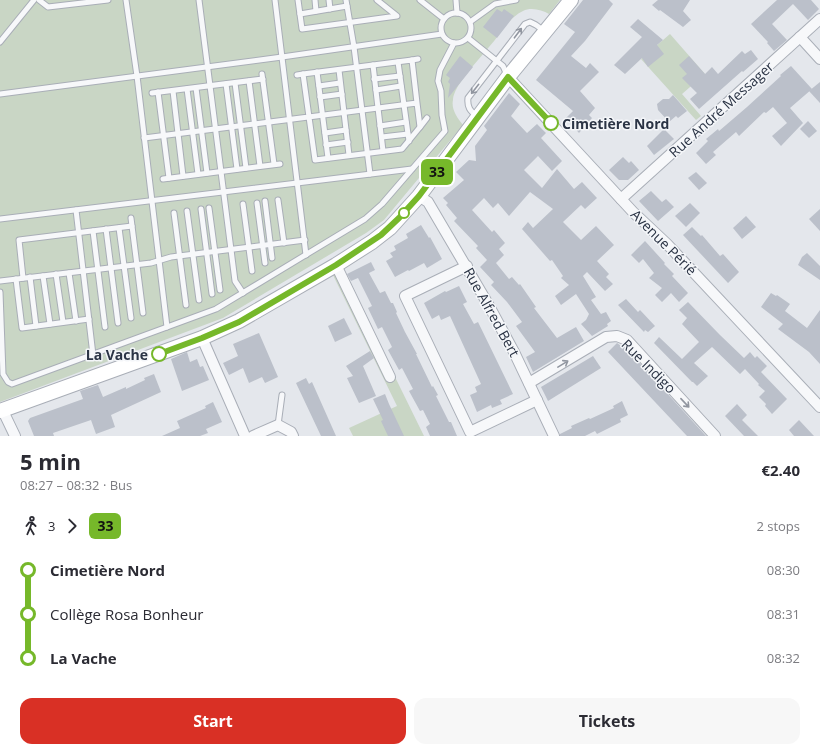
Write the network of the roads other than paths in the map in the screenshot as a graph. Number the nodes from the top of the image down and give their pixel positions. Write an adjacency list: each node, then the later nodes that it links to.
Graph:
1 (34, 0): 29 (lane)
2 (39, 0): 3 (lane)
3 (108, 0)
4 (126, 0): 45 (lane)
5 (199, 0): 39 (lane)
6 (275, 0): 32 (lane)
7 (298, 0): 20 (lane)
8 (315, 0): 18 (lane)
9 (329, 0): 17 (lane)
10 (346, 0): 16 (lane)
11 (377, 0): 23 (lane)
12 (420, 0): 21 (lane)
13 (456, 0): 19 (lane)
14 (516, 0): 24 (lane)
15 (571, 0): 25 (street)
16 (347, 6): 17 (lane); 23 (lane)
17 (330, 9): 18 (lane)
18 (316, 11): 20 (lane)
19 (457, 13): 21 (lane); 24 (lane)
20 (300, 14): 23 (lane)
21 (444, 19): 26 (lane)
22 (820, 19): 27 (street, Rue André Messager)
23 (350, 22): 31 (lane)
24 (470, 22): 28 (lane)
25 (545, 32): 36 (lane, one-way to 25); 47 (street)
26 (442, 34): 30 (lane); 31 (lane)
27 (800, 37): 34 (street); 113 (street, Rue André Messager)
28 (468, 38): 30 (lane); 36 (lane)
29 (0, 42)
30 (454, 43): 102 (lane)
31 (354, 47): 32 (lane); 40 (lane)
32 (282, 57): 39 (lane); 72 (lane)
33 (418, 59): 35 (lane)
34 (820, 59)
35 (412, 60): 37 (lane); 63 (lane)
36 (497, 61): 47 (lane); 71 (lane, one-way to 71)
37 (398, 62): 38 (lane); 46 (lane)
38 (373, 65): 40 (lane); 48 (lane)
39 (208, 67): 45 (lane); 53 (lane)
40 (356, 67): 41 (lane); 66 (lane)
41 (339, 70): 42 (lane); 51 (lane)
42 (317, 72): 43 (lane); 54 (lane)
43 (304, 74): 44 (lane); 69 (lane)
44 (297, 75)
45 (137, 76): 60 (lane); 89 (lane)
46 (400, 76): 48 (lane); 55 (lane)
47 (508, 77): 71 (street); 113 (street, Avenue Périé)
48 (374, 79): 58 (lane)
49 (249, 81): 50 (lane); 73 (lane); 75 (lane)
50 (235, 83): 52 (lane); 76 (lane)
51 (340, 83): 54 (lane); 61 (lane)
52 (226, 84): 53 (lane); 78 (lane)
53 (210, 86): 56 (lane); 80 (lane)
54 (319, 86): 62 (lane)
55 (401, 86): 58 (lane); 64 (lane)
56 (196, 88): 57 (lane); 82 (lane)
57 (187, 89): 59 (lane); 83 (lane)
58 (376, 90): 65 (lane)
59 (173, 91): 84 (lane); 87 (lane)
60 (0, 94)
61 (342, 94): 62 (lane); 67 (lane)
62 (320, 97): 68 (lane)
63 (417, 103): 64 (lane); 79 (lane)
64 (404, 105): 65 (lane); 74 (lane)
65 (378, 108): 66 (lane); 77 (lane)
66 (361, 110): 67 (lane); 94 (lane)
67 (344, 113): 68 (lane); 81 (lane)
68 (322, 115): 69 (lane); 85 (lane)
69 (309, 117): 72 (lane); 98 (lane)
70 (428, 118): 79 (lane)
71 (478, 118): 112 (street)
72 (290, 120): 73 (lane); 110 (lane)
73 (268, 122): 75 (lane); 99 (lane)
74 (406, 122): 77 (lane); 86 (lane)
75 (254, 124): 76 (lane); 99 (lane)
76 (240, 126): 78 (lane); 100 (lane)
77 (380, 126): 88 (lane)
78 (231, 127): 80 (lane); 101 (lane)
79 (420, 127): 90 (lane)
80 (216, 129): 82 (lane); 103 (lane)
81 (346, 130): 85 (lane); 91 (lane)
82 (201, 131): 83 (lane); 104 (lane)
83 (192, 132): 84 (lane); 105 (lane)
84 (178, 133): 87 (lane); 107 (lane)
85 (324, 133): 92 (lane)
86 (408, 134): 88 (lane); 90 (lane)
87 (164, 135): 89 (lane); 108 (lane)
88 (382, 137): 93 (lane)
89 (144, 138): 115 (lane)
90 (409, 141): 93 (lane)
91 (348, 142): 92 (lane); 95 (lane)
92 (326, 144): 96 (lane)
93 (383, 151): 94 (lane)
94 (367, 153): 95 (lane); 106 (lane)
95 (349, 155): 96 (lane)
96 (328, 158): 98 (lane)
97 (309, 160): 98 (lane)
98 (315, 160)
99 (260, 166): 100 (lane)
100 (246, 168): 101 (lane)
101 (237, 169): 103 (lane)
102 (412, 169): 106 (lane); 140 (lane)
103 (221, 171): 104 (lane); 111 (lane)
104 (207, 173): 105 (lane)
105 (198, 174): 107 (lane)
106 (370, 174): 110 (lane)
107 (183, 176): 108 (lane)
108 (169, 178): 109 (lane)
109 (163, 179)
110 (297, 182): 111 (lane); 131 (lane)
111 (224, 192): 115 (lane); 136 (lane)
112 (419, 196): 146 (street); 148 (street, Rue Alfred Bert)
113 (621, 199): 182 (street, Avenue Périé)
114 (278, 200): 132 (lane)
115 (152, 201): 121 (lane); 143 (lane)
116 (265, 202): 133 (lane)
117 (257, 203): 134 (lane)
118 (243, 204): 135 (lane)
119 (209, 208): 137 (lane)
120 (201, 209): 138 (lane)
121 (76, 210): 125 (lane); 130 (lane)
122 (187, 211): 139 (lane)
123 (174, 212): 141 (lane)
124 (131, 218): 126 (lane)
125 (0, 219)
126 (132, 226): 127 (lane); 145 (lane)
127 (119, 228): 128 (lane); 147 (lane)
128 (106, 229): 129 (lane); 149 (lane)
129 (93, 231): 130 (lane); 150 (lane)
130 (79, 233): 151 (lane); 157 (lane)
131 (305, 240): 132 (lane); 140 (lane)
132 (284, 243): 133 (lane)
133 (270, 245): 134 (lane); 142 (lane)
134 (263, 246): 135 (lane); 144 (lane)
135 (248, 248): 136 (lane); 152 (lane)
136 (232, 250): 137 (lane); 162 (lane)
137 (215, 252): 138 (lane); 160 (lane)
138 (206, 253): 139 (lane); 163 (lane)
139 (193, 255): 141 (lane); 164 (lane)
140 (306, 255): 162 (lane)
141 (180, 256): 143 (lane); 165 (lane)
142 (272, 258)
143 (159, 261): 145 (lane); 175 (lane)
144 (265, 263)
145 (137, 264): 147 (lane); 166 (lane)
146 (336, 265): 176 (street); 178 (street)
147 (124, 266): 149 (lane); 167 (lane)
148 (467, 266): 179 (street, Rue Alfred Bert); 181 (street)
149 (111, 268): 150 (lane); 171 (lane)
150 (98, 269): 151 (lane); 174 (lane)
151 (84, 271): 153 (lane); 168 (lane)
152 (252, 271)
153 (69, 272): 154 (lane); 169 (lane)
154 (56, 274): 155 (lane); 170 (lane)
155 (43, 276): 156 (lane); 172 (lane)
156 (30, 277): 157 (lane); 173 (lane)
157 (23, 278): 158 (lane)
158 (16, 279): 159 (lane); 173 (lane)
159 (0, 281)
160 (220, 290)
161 (0, 292): 177 (lane)
162 (242, 293): 175 (lane)
163 (212, 294)
164 (199, 300)
165 (186, 305)
166 (143, 313)
167 (131, 318)
168 (89, 319): 169 (lane); 177 (lane)
169 (76, 321): 170 (lane)
170 (63, 322): 172 (lane)
171 (118, 322)
172 (50, 324): 173 (lane)
173 (36, 326)
174 (105, 327)
175 (167, 327): 177 (lane)
176 (202, 338): 183 (street); 186 (street)
177 (93, 355)
178 (390, 377)
179 (529, 383): 181 (street, Rue Alfred Bert); 190 (street, Rue Indigo, one-way to 190)
180 (282, 395): 184 (lane)
181 (537, 400): 189 (street, Rue Alfred Bert)
182 (820, 407)
183 (1, 412): 185 (street)
184 (278, 425): 187 (street); 188 (street)
185 (15, 436)
186 (245, 436)
187 (253, 436)
188 (293, 436)
189 (554, 436)
190 (715, 436)

